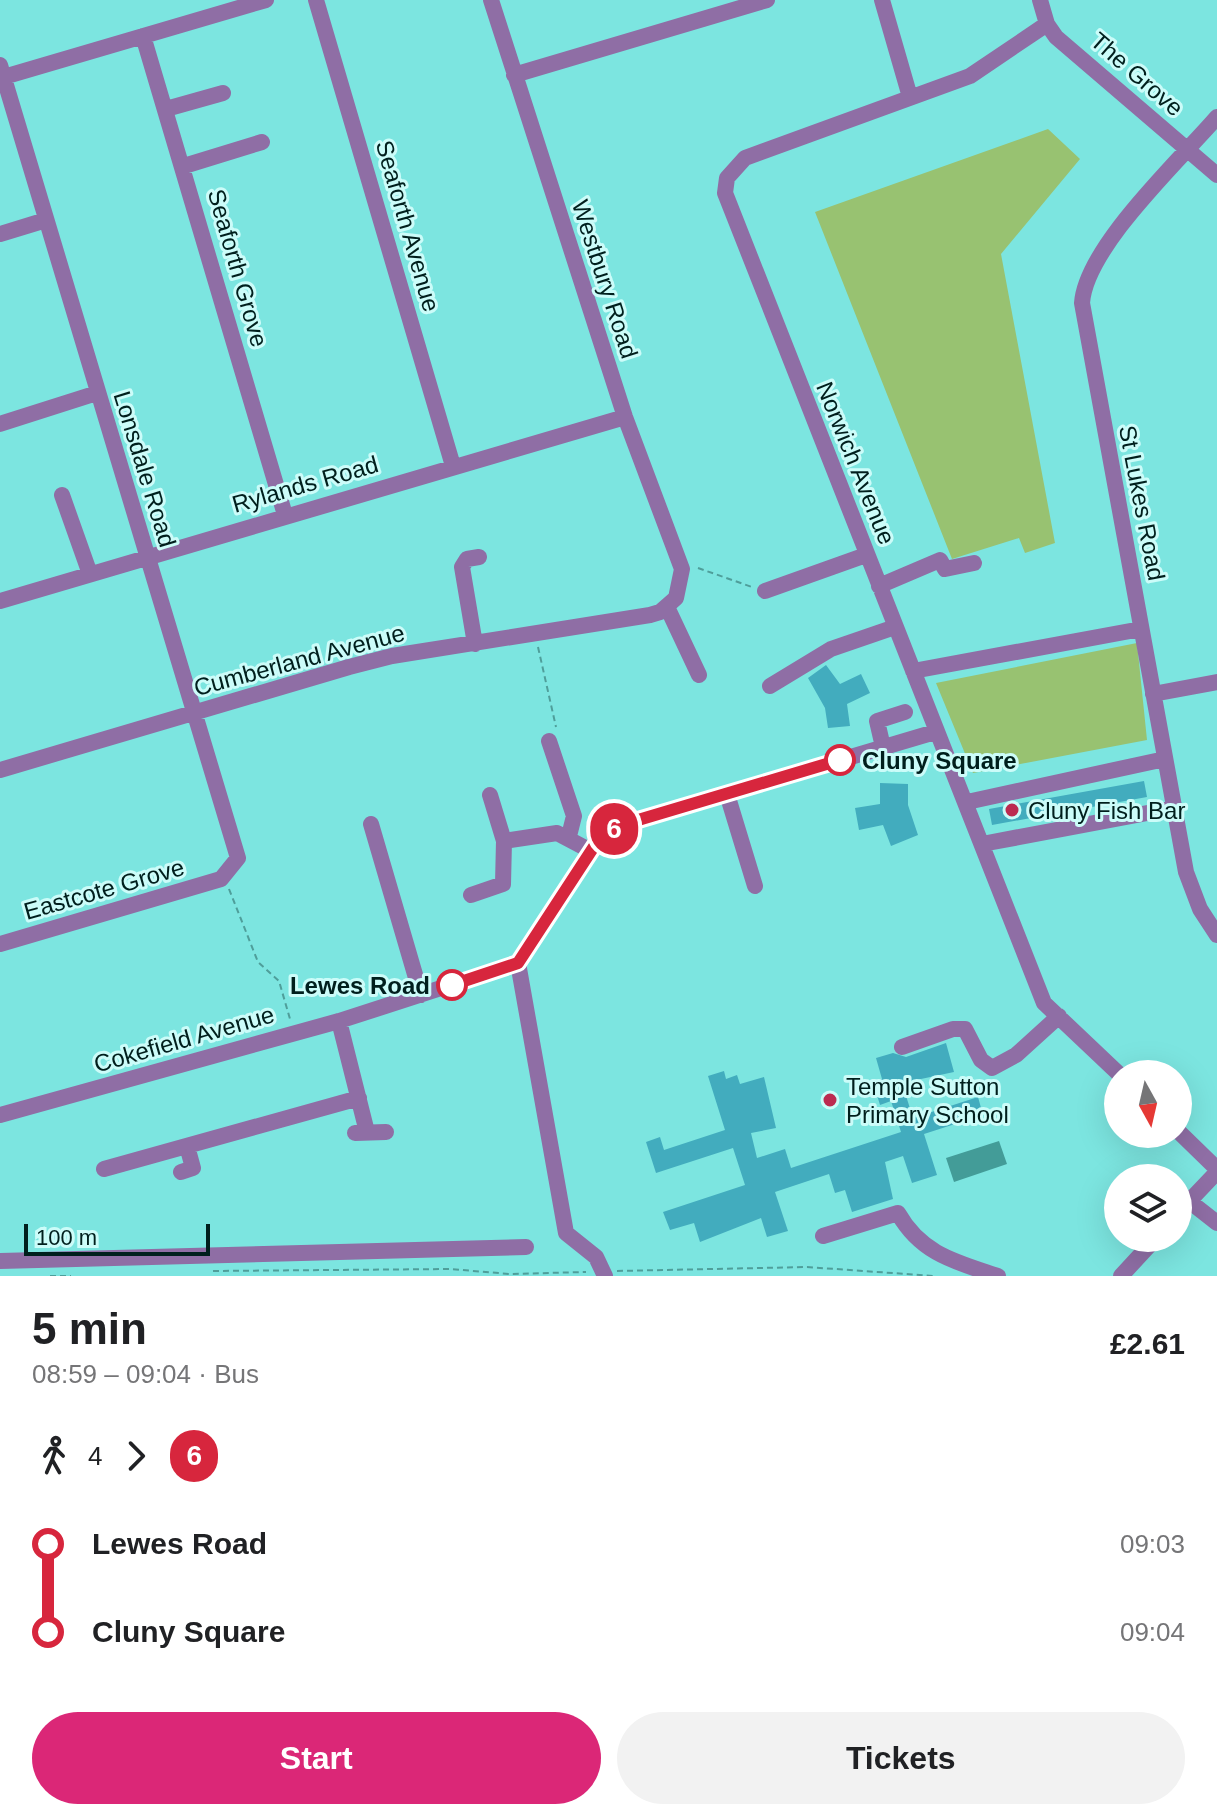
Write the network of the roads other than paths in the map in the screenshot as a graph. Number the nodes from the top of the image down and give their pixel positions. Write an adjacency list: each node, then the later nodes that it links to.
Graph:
1 (266, 0): 8 (street)
2 (316, 0): 24 (street, Seaforth Avenue)
3 (491, 0): 10 (street, Westbury Road)
4 (767, 0): 10 (street)
5 (882, 0): 12 (street)
6 (1040, 0): 7 (street, The Grove)
7 (1047, 24): 12 (street, Norwich Avenue); 16 (street, The Grove)
8 (143, 36): 9 (street); 13 (street, Seaforth Grove)
9 (1, 73): 19 (street, Lonsdale Road)
10 (514, 75): 22 (street, Westbury Road)
11 (223, 93): 13 (street)
12 (910, 97): 27 (street, Norwich Avenue)
13 (166, 109): 17 (street, Seaforth Grove)
14 (1217, 117): 16 (street, St Lukes Road)
15 (262, 142): 17 (street)
16 (1188, 151): 18 (street, The Grove); 37 (street, St Lukes Road)
17 (184, 166): 26 (street, Seaforth Grove)
18 (1217, 175)
19 (46, 220): 20 (street); 21 (street, Lonsdale Road)
20 (0, 234)
21 (97, 393): 23 (street); 28 (street, Lonsdale Road)
22 (625, 417): 24 (street, Rylands Road); 35 (street, Westbury Road)
23 (0, 424)
24 (453, 466): 26 (street, Rylands Road)
25 (62, 495): 31 (street)
26 (285, 515): 28 (street, Rylands Road)
27 (866, 555): 32 (street, Norwich Avenue); 33 (street)
28 (145, 556): 31 (street, Rylands Road); 45 (street, Lonsdale Road)
29 (479, 557): 38 (street)
30 (974, 563): 32 (street)
31 (90, 574): 34 (street, Rylands Road)
32 (879, 586): 36 (street, Norwich Avenue)
33 (765, 591)
34 (0, 601)
35 (667, 607): 38 (street, Cumberland Avenue); 40 (street)
36 (895, 627): 39 (street, Norwich Avenue); 42 (street)
37 (1141, 629): 39 (street); 43 (street, St Lukes Road)
38 (475, 644): 45 (street, Cumberland Avenue)
39 (913, 671): 46 (street, Norwich Avenue)
40 (699, 675)
41 (1217, 682): 43 (street)
42 (770, 686)
43 (1153, 694): 49 (street, St Lukes Road)
44 (905, 712): 48 (street)
45 (196, 713): 50 (street, Cumberland Avenue); 60 (street, Lonsdale Road)
46 (935, 732): 48 (street); 53 (street, Norwich Avenue)
47 (549, 741): 56 (street)
48 (883, 747): 51 (street)
49 (1165, 759): 53 (street); 54 (street, St Lukes Road)
50 (0, 770)
51 (727, 794): 59 (street); 61 (street)
52 (490, 795): 57 (street)
53 (967, 802): 58 (street, Norwich Avenue)
54 (1174, 808): 58 (street); 63 (street, St Lukes Road)
55 (371, 824): 66 (street)
56 (569, 836): 57 (street); 59 (street)
57 (504, 841): 62 (street)
58 (982, 844): 67 (street, Norwich Avenue)
59 (591, 851): 65 (street)
60 (223, 878): 64 (street, Eastcote Grove)
61 (755, 886)
62 (471, 895)
63 (1217, 935)
64 (0, 944)
65 (518, 963): 66 (street, Cokefield Avenue); 86 (street)
66 (421, 995): 68 (street, Cokefield Avenue)
67 (1059, 1016): 69 (street); 70 (street, Norwich Avenue)
68 (339, 1021): 71 (street); 72 (street, Cokefield Avenue)
69 (902, 1047)
70 (1105, 1060)
71 (359, 1098): 73 (street); 75 (street)
72 (0, 1115)
73 (386, 1132)
74 (1192, 1145): 77 (street)
75 (187, 1146): 76 (street); 78 (street)
76 (104, 1169)
77 (1217, 1170): 79 (street)
78 (181, 1172)
79 (1192, 1198)
80 (1192, 1211): 81 (street)
81 (1217, 1223)
82 (823, 1236): 87 (street)
83 (526, 1247): 85 (street)
84 (1143, 1252): 88 (street)
85 (0, 1261)
86 (604, 1274)
87 (998, 1276)
88 (1121, 1276)

